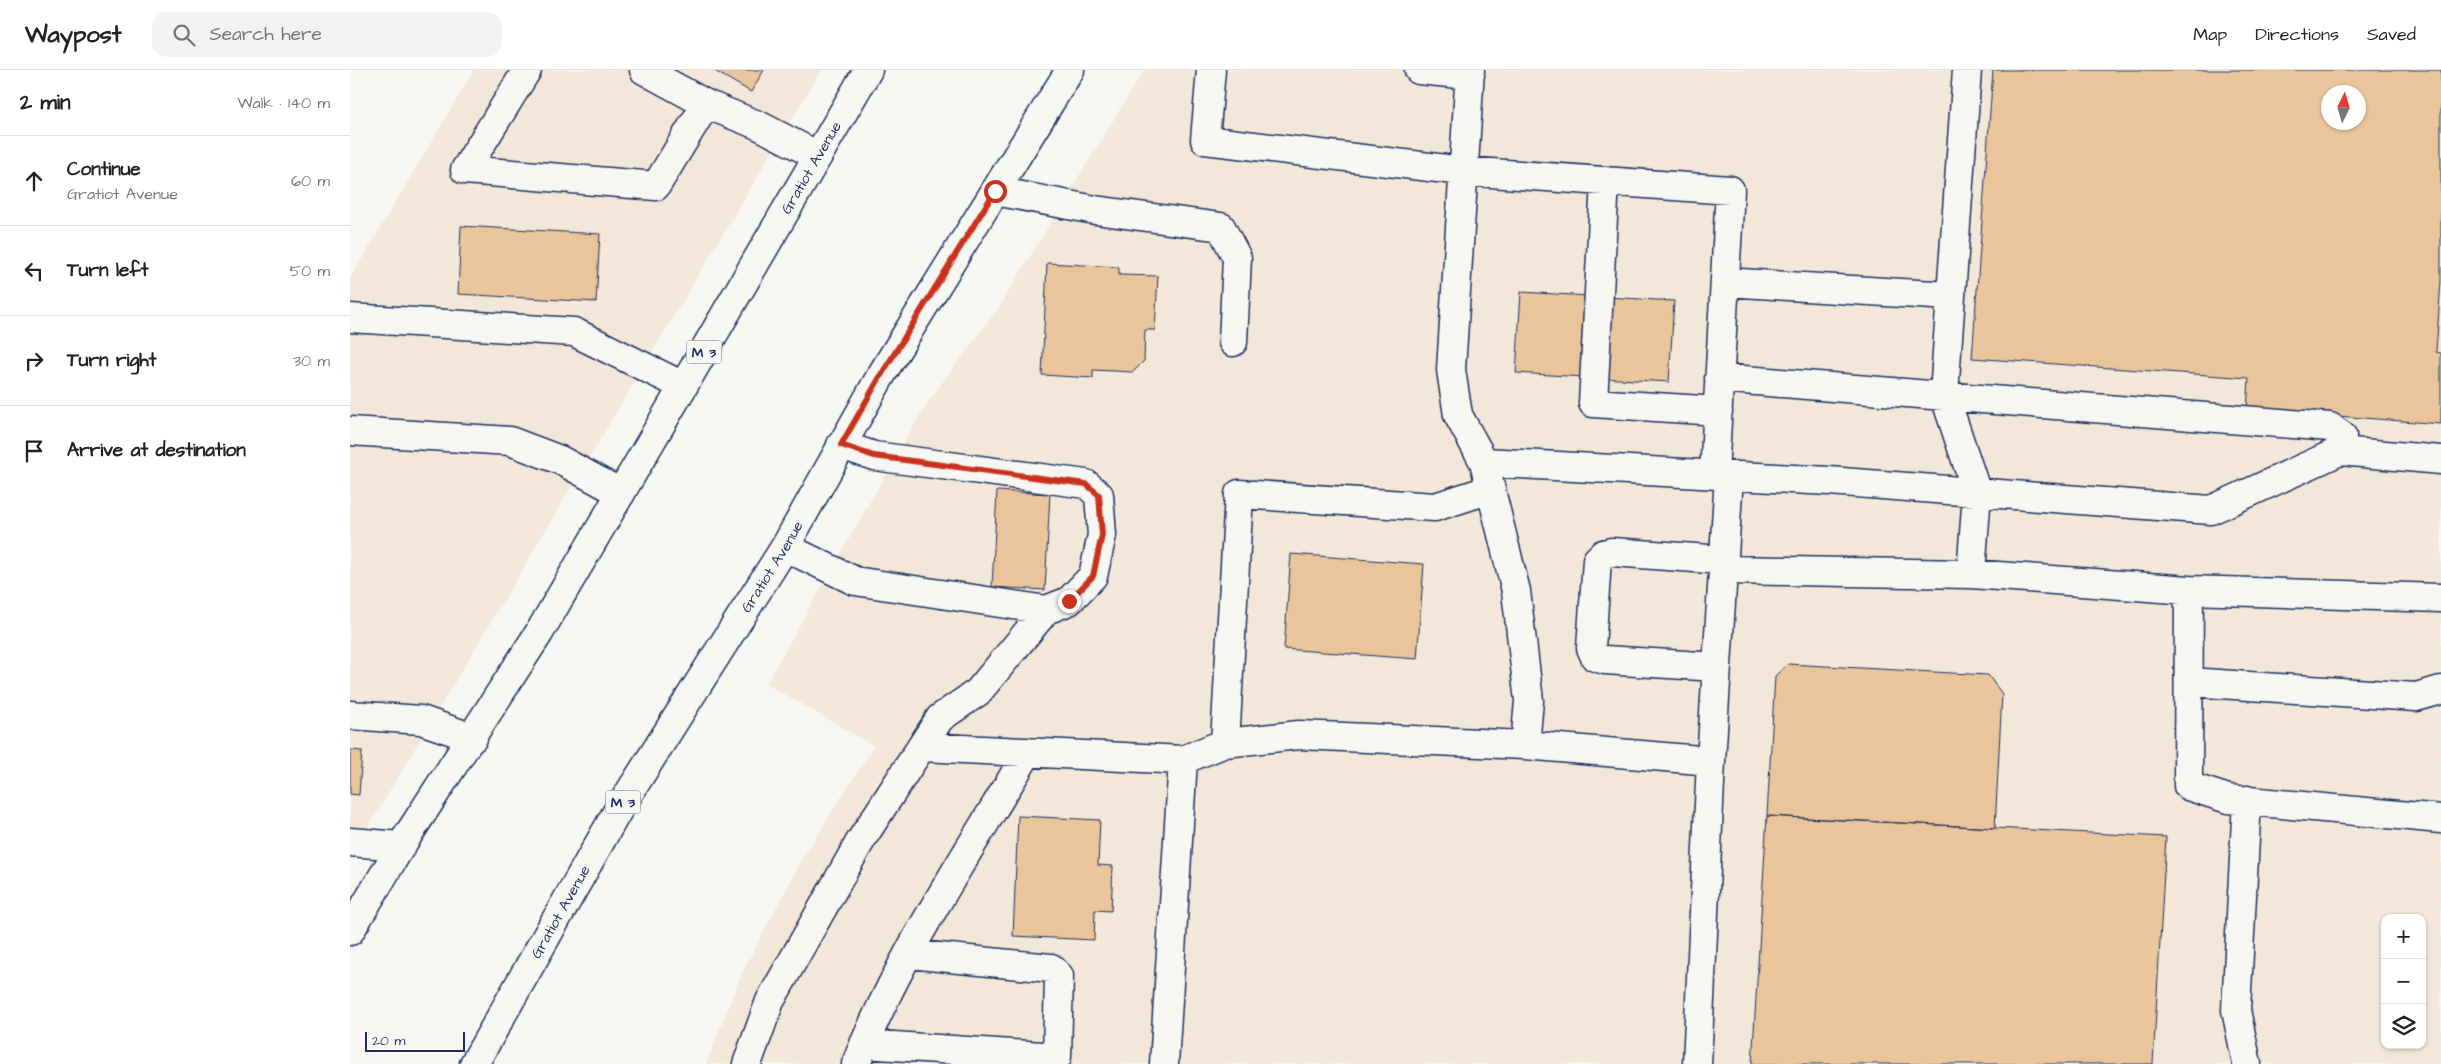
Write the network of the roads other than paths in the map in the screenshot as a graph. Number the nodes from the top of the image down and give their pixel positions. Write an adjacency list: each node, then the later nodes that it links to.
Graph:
1 (527, 70): 9 (main road)
2 (644, 70): 9 (main road)
3 (868, 70): 10 (main road, Gratiot Avenue / M 3)
4 (1070, 70): 13 (main road, Gratiot Avenue / M 3)
5 (1211, 70): 11 (main road)
6 (1419, 70): 8 (main road)
7 (1967, 70): 15 (main road)
8 (1470, 72): 11 (main road)
9 (706, 104): 10 (main road)
10 (818, 156): 19 (main road, Gratiot Avenue / M 3)
11 (1462, 171): 12 (main road); 26 (main road)
12 (1605, 181): 14 (main road); 21 (main road)
13 (995, 191): 17 (main road); 23 (main road, Gratiot Avenue / M 3)
14 (1725, 282): 15 (main road); 18 (main road)
15 (1950, 296): 20 (main road)
16 (350, 318): 19 (main road)
17 (1232, 342)
18 (1719, 378): 20 (main road); 21 (main road)
19 (683, 386): 29 (main road, Gratiot Avenue / M 3)
20 (1944, 394): 24 (main road); 30 (main road)
21 (1718, 411): 27 (main road)
22 (350, 432): 29 (main road)
23 (841, 445): 31 (main road, Gratiot Avenue / M 3); 36 (main road)
24 (2340, 451): 25 (main road); 30 (main road)
25 (2441, 460)
26 (1484, 462): 27 (main road); 28 (main road)
27 (1721, 475): 30 (main road); 32 (main road)
28 (1491, 489): 42 (main road); 43 (main road)
29 (621, 493): 41 (main road, Gratiot Avenue / M 3)
30 (1976, 493): 33 (main road)
31 (785, 547): 36 (main road); 56 (main road, Gratiot Avenue / M 3)
32 (1723, 565): 33 (main road); 37 (main road); 37 (main road)
33 (1971, 574): 34 (main road)
34 (2189, 590): 35 (main road); 38 (main road)
35 (2441, 598)
36 (1046, 610): 44 (main road)
37 (1716, 667): 47 (main road)
38 (2188, 682): 39 (main road); 48 (main road)
39 (2441, 690)
40 (350, 715): 41 (main road)
41 (473, 738): 51 (main road, Gratiot Avenue / M 3)
42 (1226, 743): 43 (main road); 46 (main road)
43 (1525, 745): 47 (main road)
44 (922, 747): 45 (main road); 57 (main road)
45 (1028, 752): 46 (main road); 53 (main road)
46 (1183, 760): 58 (main road)
47 (1711, 761): 59 (main road)
48 (2247, 800): 49 (main road); 60 (main road)
49 (2441, 819)
50 (350, 842): 51 (main road)
51 (401, 846): 52 (main road, Gratiot Avenue / M 3)
52 (350, 930)
53 (909, 954): 54 (main road); 55 (main road)
54 (860, 1054): 55 (main road)
55 (1057, 1061)
56 (474, 1064)
57 (748, 1064)
58 (1164, 1064)
59 (1697, 1064)
60 (2247, 1064)

